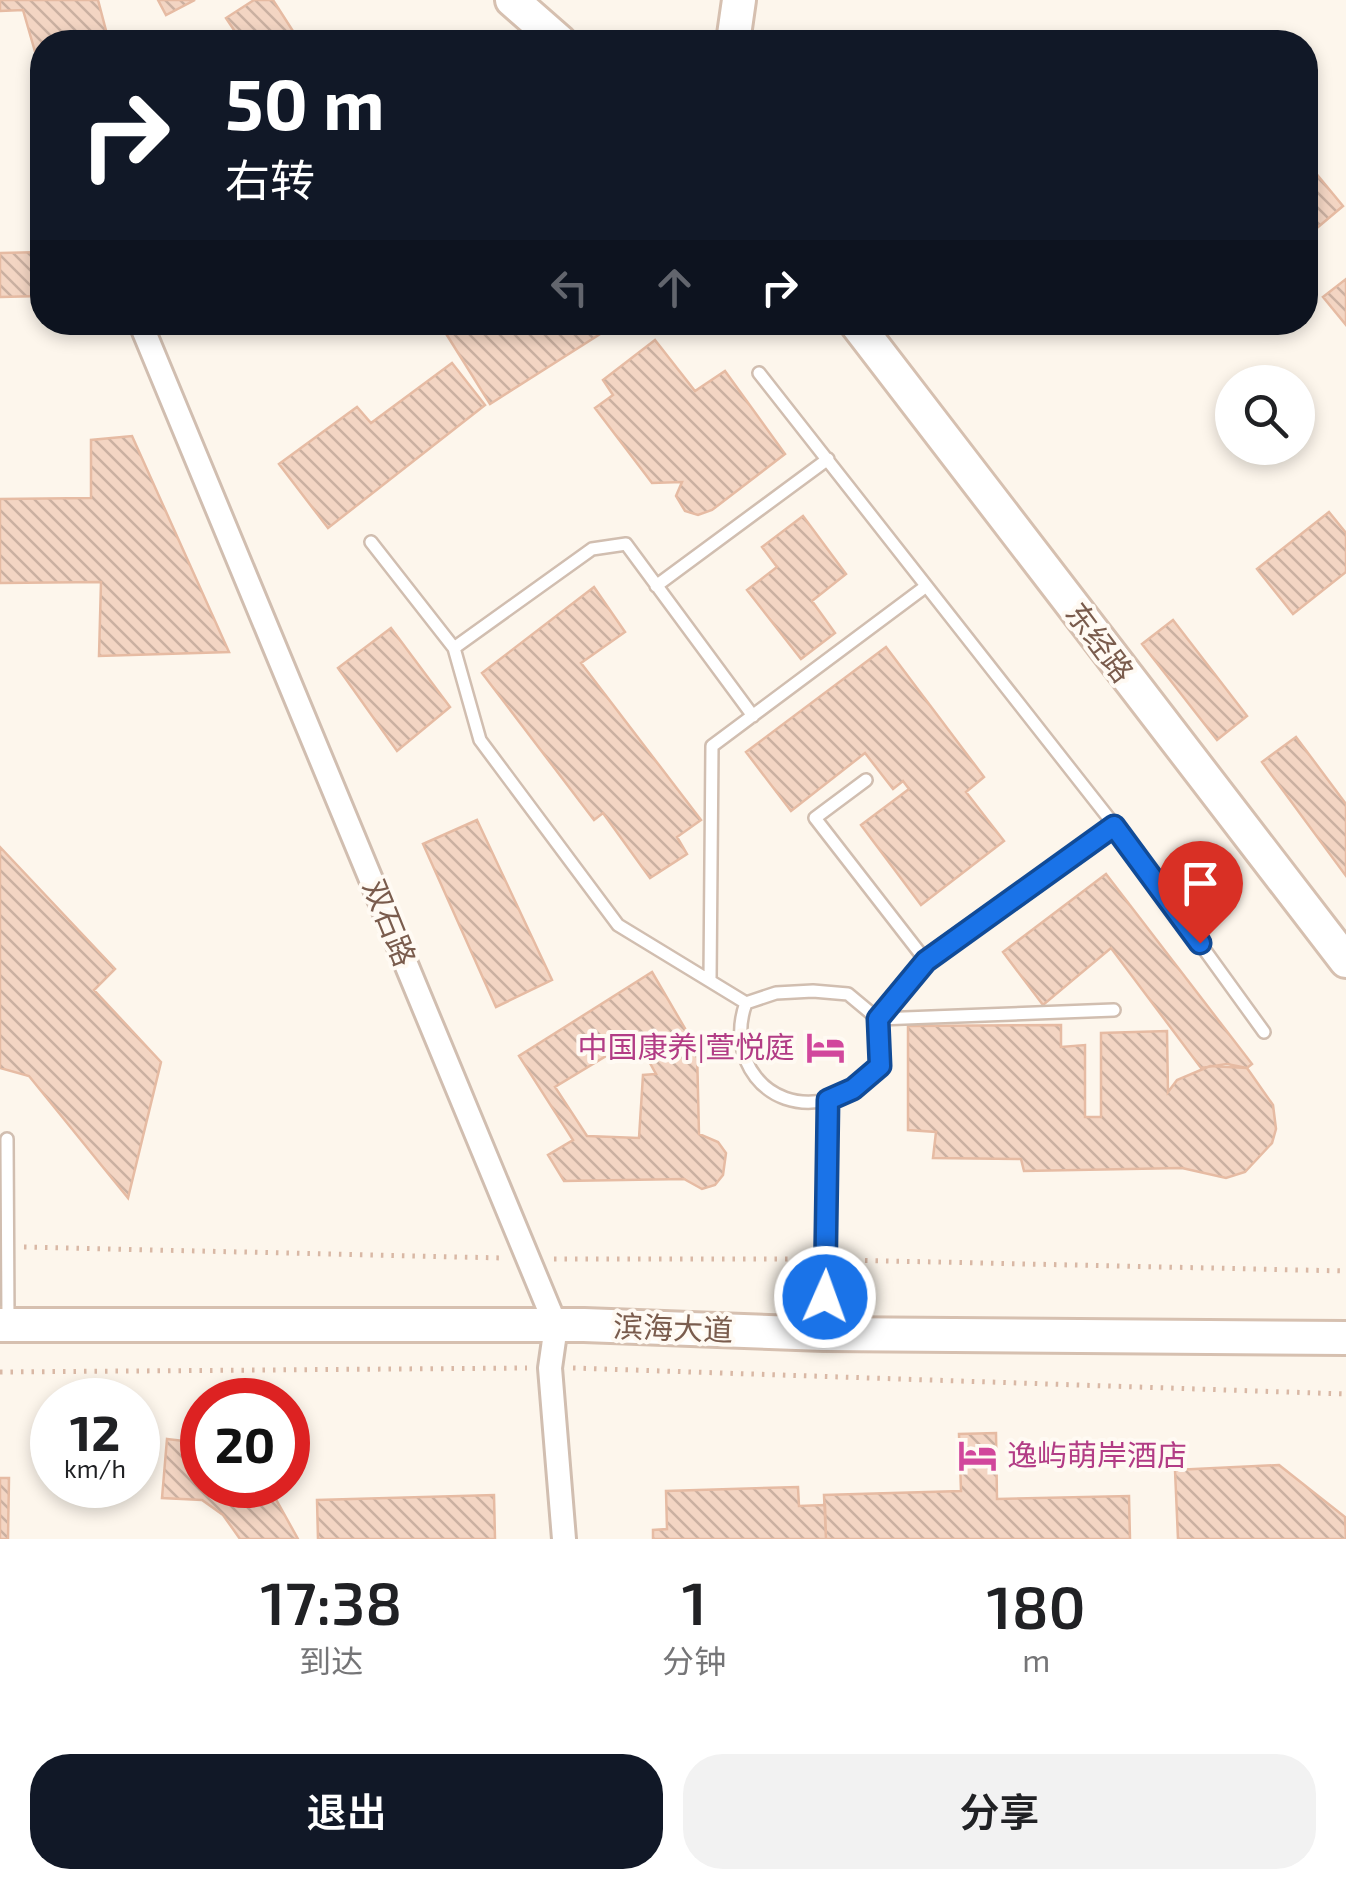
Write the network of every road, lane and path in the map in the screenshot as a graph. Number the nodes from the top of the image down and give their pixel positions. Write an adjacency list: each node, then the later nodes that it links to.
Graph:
1 (512, 0): 3 (main road)
2 (739, 0): 4 (main road)
3 (546, 30)
4 (735, 30)
5 (145, 335): 26 (street, 双石路)
6 (864, 335): 17 (main road, 东经路)
7 (759, 374): 8 (lane)
8 (828, 459): 10 (lane); 11 (lane)
9 (372, 542): 12 (lane)
10 (656, 586): 12 (lane); 13 (lane)
11 (925, 587): 13 (lane); 15 (lane)
12 (454, 648): 18 (lane)
13 (753, 716): 18 (lane)
14 (866, 780): 16 (lane)
15 (1114, 826): 16 (lane); 22 (lane)
16 (926, 961): 21 (lane)
17 (1346, 962)
18 (710, 981): 19 (lane)
19 (746, 1003): 21 (lane); 23 (lane)
20 (1114, 1010): 21 (lane)
21 (878, 1019): 23 (lane)
22 (1264, 1032)
23 (828, 1100): 27 (lane)
24 (7, 1139): 25 (lane)
25 (4, 1246): 26 (path); 29 (lane)
26 (527, 1258): 27 (path); 30 (street, 双石路)
27 (826, 1259): 28 (path); 31 (lane)
28 (1346, 1270)
29 (4, 1325): 30 (main road, 滨海大道)
30 (556, 1326): 31 (main road, 滨海大道); 33 (street)
31 (824, 1334): 32 (main road, 滨海大道)
32 (1346, 1338)
33 (550, 1368): 34 (path); 35 (path); 36 (street)
34 (0, 1372)
35 (1346, 1394)
36 (564, 1539)

